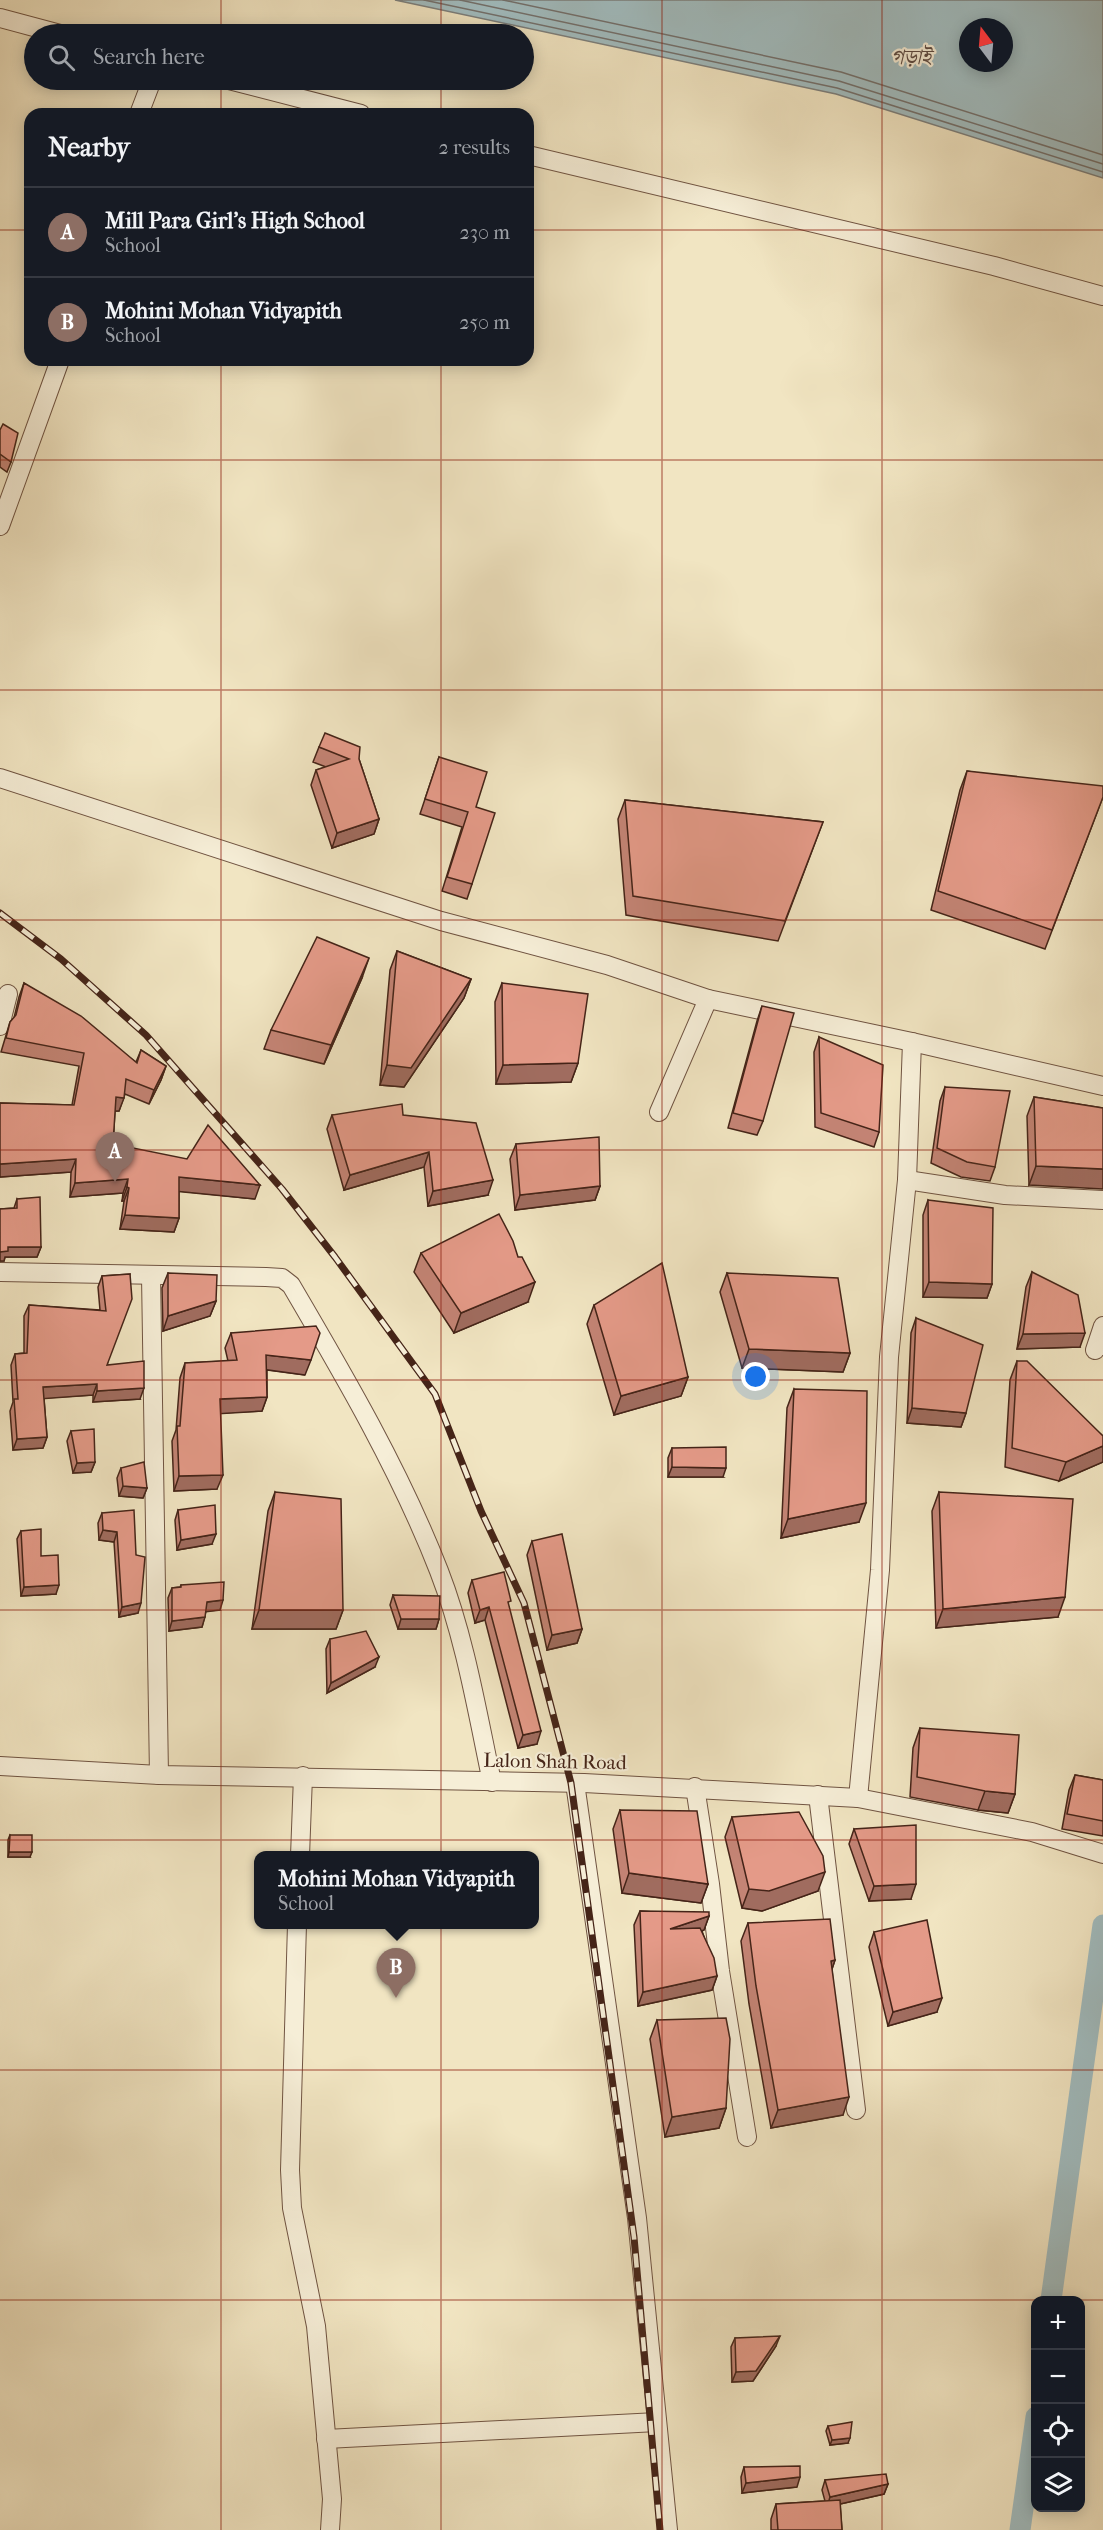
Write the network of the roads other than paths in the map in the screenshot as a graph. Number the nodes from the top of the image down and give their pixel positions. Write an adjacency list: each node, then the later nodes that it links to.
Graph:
1 (0, 18): 2 (street)
2 (24, 24)
3 (148, 90): 5 (street)
4 (268, 90): 6 (street)
5 (140, 108)
6 (338, 108)
7 (534, 156): 8 (street)
8 (1103, 296)
9 (58, 366): 10 (street)
10 (0, 526)
11 (0, 778): 13 (street)
12 (8, 994): 14 (street)
13 (708, 999): 15 (street); 17 (street)
14 (0, 1026)
15 (912, 1042): 16 (street); 18 (street)
16 (1103, 1086)
17 (659, 1112)
18 (907, 1180): 19 (street); 31 (street)
19 (1103, 1200)
20 (0, 1272): 21 (street)
21 (151, 1276): 25 (street); 27 (street)
22 (1103, 1326): 23 (street)
23 (1095, 1350)
24 (0, 1766): 25 (street, Lalon Shah Road)
25 (159, 1775): 26 (street, Lalon Shah Road)
26 (303, 1776): 27 (street, Lalon Shah Road); 32 (street)
27 (492, 1782): 28 (street, Lalon Shah Road)
28 (575, 1783): 29 (street, Lalon Shah Road); 37 (street)
29 (695, 1787): 30 (street, Lalon Shah Road); 36 (street)
30 (818, 1796): 31 (street, Lalon Shah Road); 35 (street)
31 (858, 1798): 33 (street, Lalon Shah Road)
32 (300, 1851)
33 (1103, 1854)
34 (297, 1929): 38 (street)
35 (856, 2110)
36 (747, 2137)
37 (657, 2422): 38 (street); 40 (street)
38 (326, 2439): 39 (street)
39 (330, 2530)
40 (668, 2530)

